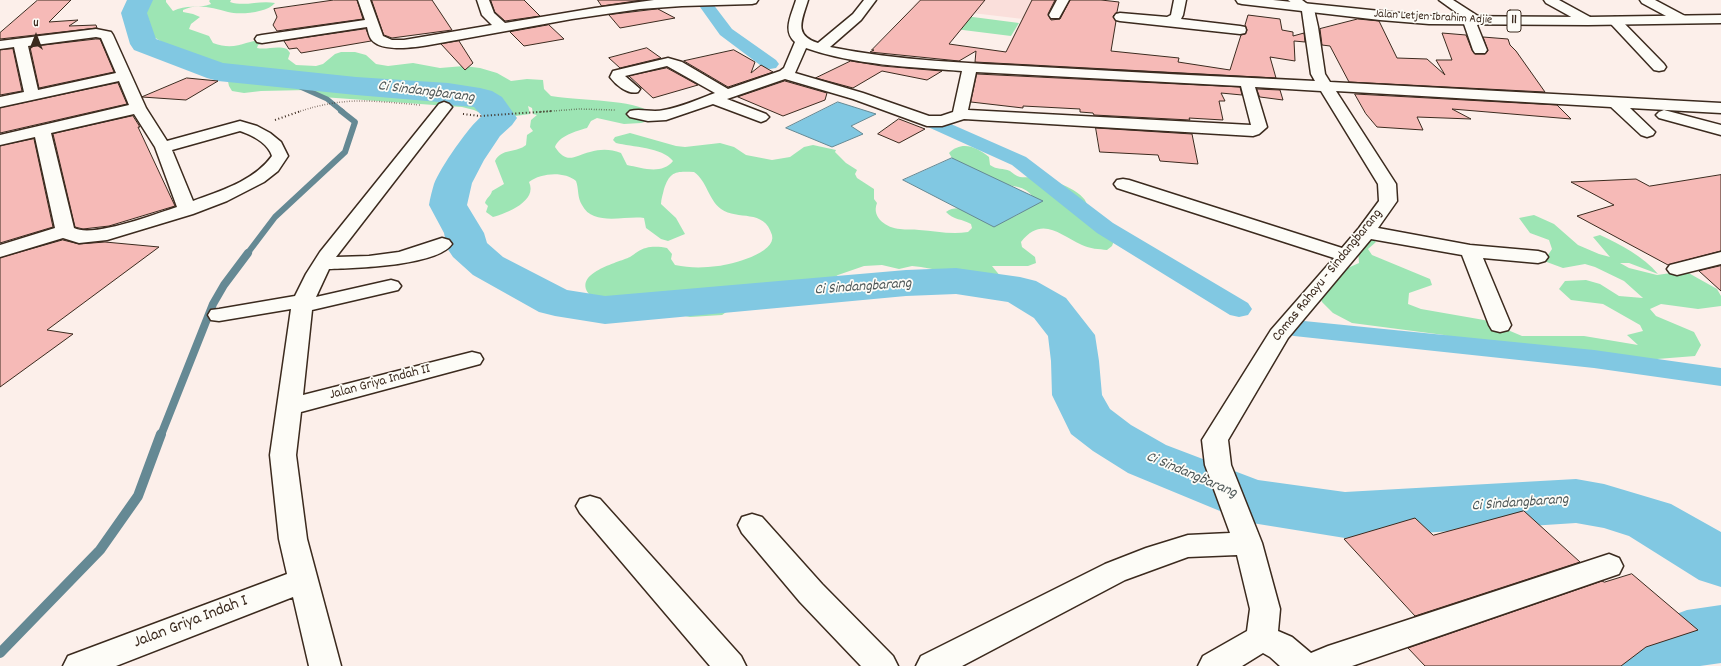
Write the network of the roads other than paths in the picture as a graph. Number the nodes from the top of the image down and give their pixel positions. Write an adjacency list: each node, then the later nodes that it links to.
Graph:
1 (364, 0): 21 (street)
2 (486, 0): 22 (street)
3 (752, 0): 22 (street)
4 (802, 0): 27 (street)
5 (870, 0): 29 (street)
6 (1063, 0): 13 (street)
7 (1180, 0): 17 (street)
8 (1242, 0): 12 (street, Jalan Letjen Ibrahim Adjie / 11)
9 (1445, 0): 18 (street)
10 (1550, 0): 19 (street)
11 (1646, 0): 16 (street)
12 (1301, 4): 18 (street, Jalan Letjen Ibrahim Adjie / 11); 36 (street, Comas Rahayu - Sindangbarang)
13 (1055, 15)
14 (1120, 17): 17 (street)
15 (1721, 19): 16 (street, Jalan Letjen Ibrahim Adjie / 11)
16 (1683, 20): 20 (street, Jalan Letjen Ibrahim Adjie / 11)
17 (1168, 21): 23 (street)
18 (1473, 21): 19 (street, Jalan Letjen Ibrahim Adjie / 11); 30 (street)
19 (1588, 21): 20 (street, Jalan Letjen Ibrahim Adjie / 11)
20 (1615, 21): 32 (street)
21 (371, 23): 22 (street); 26 (street)
22 (503, 28)
23 (1240, 30)
24 (0, 38): 25 (street)
25 (17, 39): 28 (street); 34 (street); 38 (street)
26 (262, 39)
27 (801, 43): 29 (street); 33 (street)
28 (0, 45)
29 (819, 49): 31 (street)
30 (1480, 50)
31 (970, 67): 35 (street); 46 (street)
32 (1659, 67)
33 (785, 74): 39 (street); 46 (street)
34 (124, 76): 38 (street); 43 (street)
35 (1247, 83): 36 (street); 46 (street)
36 (1324, 85): 41 (street); 56 (street, Comas Rahayu - Sindangbarang)
37 (633, 89): 39 (street)
38 (32, 95): 40 (street)
39 (720, 96): 45 (street); 47 (street)
40 (0, 102)
41 (1619, 103): 44 (street); 49 (street); 50 (street)
42 (444, 107): 63 (street)
43 (138, 108): 48 (street); 52 (street)
44 (1721, 108)
45 (635, 114)
46 (963, 114)
47 (761, 117)
48 (42, 130): 51 (street); 55 (street)
49 (1721, 130)
50 (1647, 132)
51 (0, 140)
52 (163, 147): 54 (street); 54 (street)
53 (1123, 184): 60 (street)
54 (187, 210): 55 (street)
55 (65, 231): 58 (street)
56 (1366, 232): 59 (street); 60 (street, Comas Rahayu - Sindangbarang)
57 (442, 244): 63 (street)
58 (0, 251)
59 (1470, 251): 61 (street); 68 (street)
60 (1345, 255): 73 (street, Comas Rahayu - Sindangbarang)
61 (1538, 257)
62 (1721, 258): 64 (street)
63 (323, 262): 66 (street)
64 (1677, 270)
65 (391, 286): 66 (street)
66 (303, 304): 67 (street); 70 (street)
67 (219, 315)
68 (1500, 325)
69 (472, 359): 70 (street, Jalan Griya Indah II)
70 (289, 407): 75 (street)
71 (590, 506): 79 (street)
72 (752, 525): 80 (street)
73 (1244, 534): 76 (street, Comas Rahayu - Sindangbarang); 81 (street)
74 (1609, 566): 84 (street)
75 (303, 580): 77 (street, Jalan Griya Indah I); 78 (street)
76 (1262, 638): 82 (street); 83 (street)
77 (79, 666)
78 (325, 666)
79 (730, 666)
80 (882, 666)
81 (932, 666)
82 (1214, 666)
83 (1303, 666)
84 (1318, 666)

